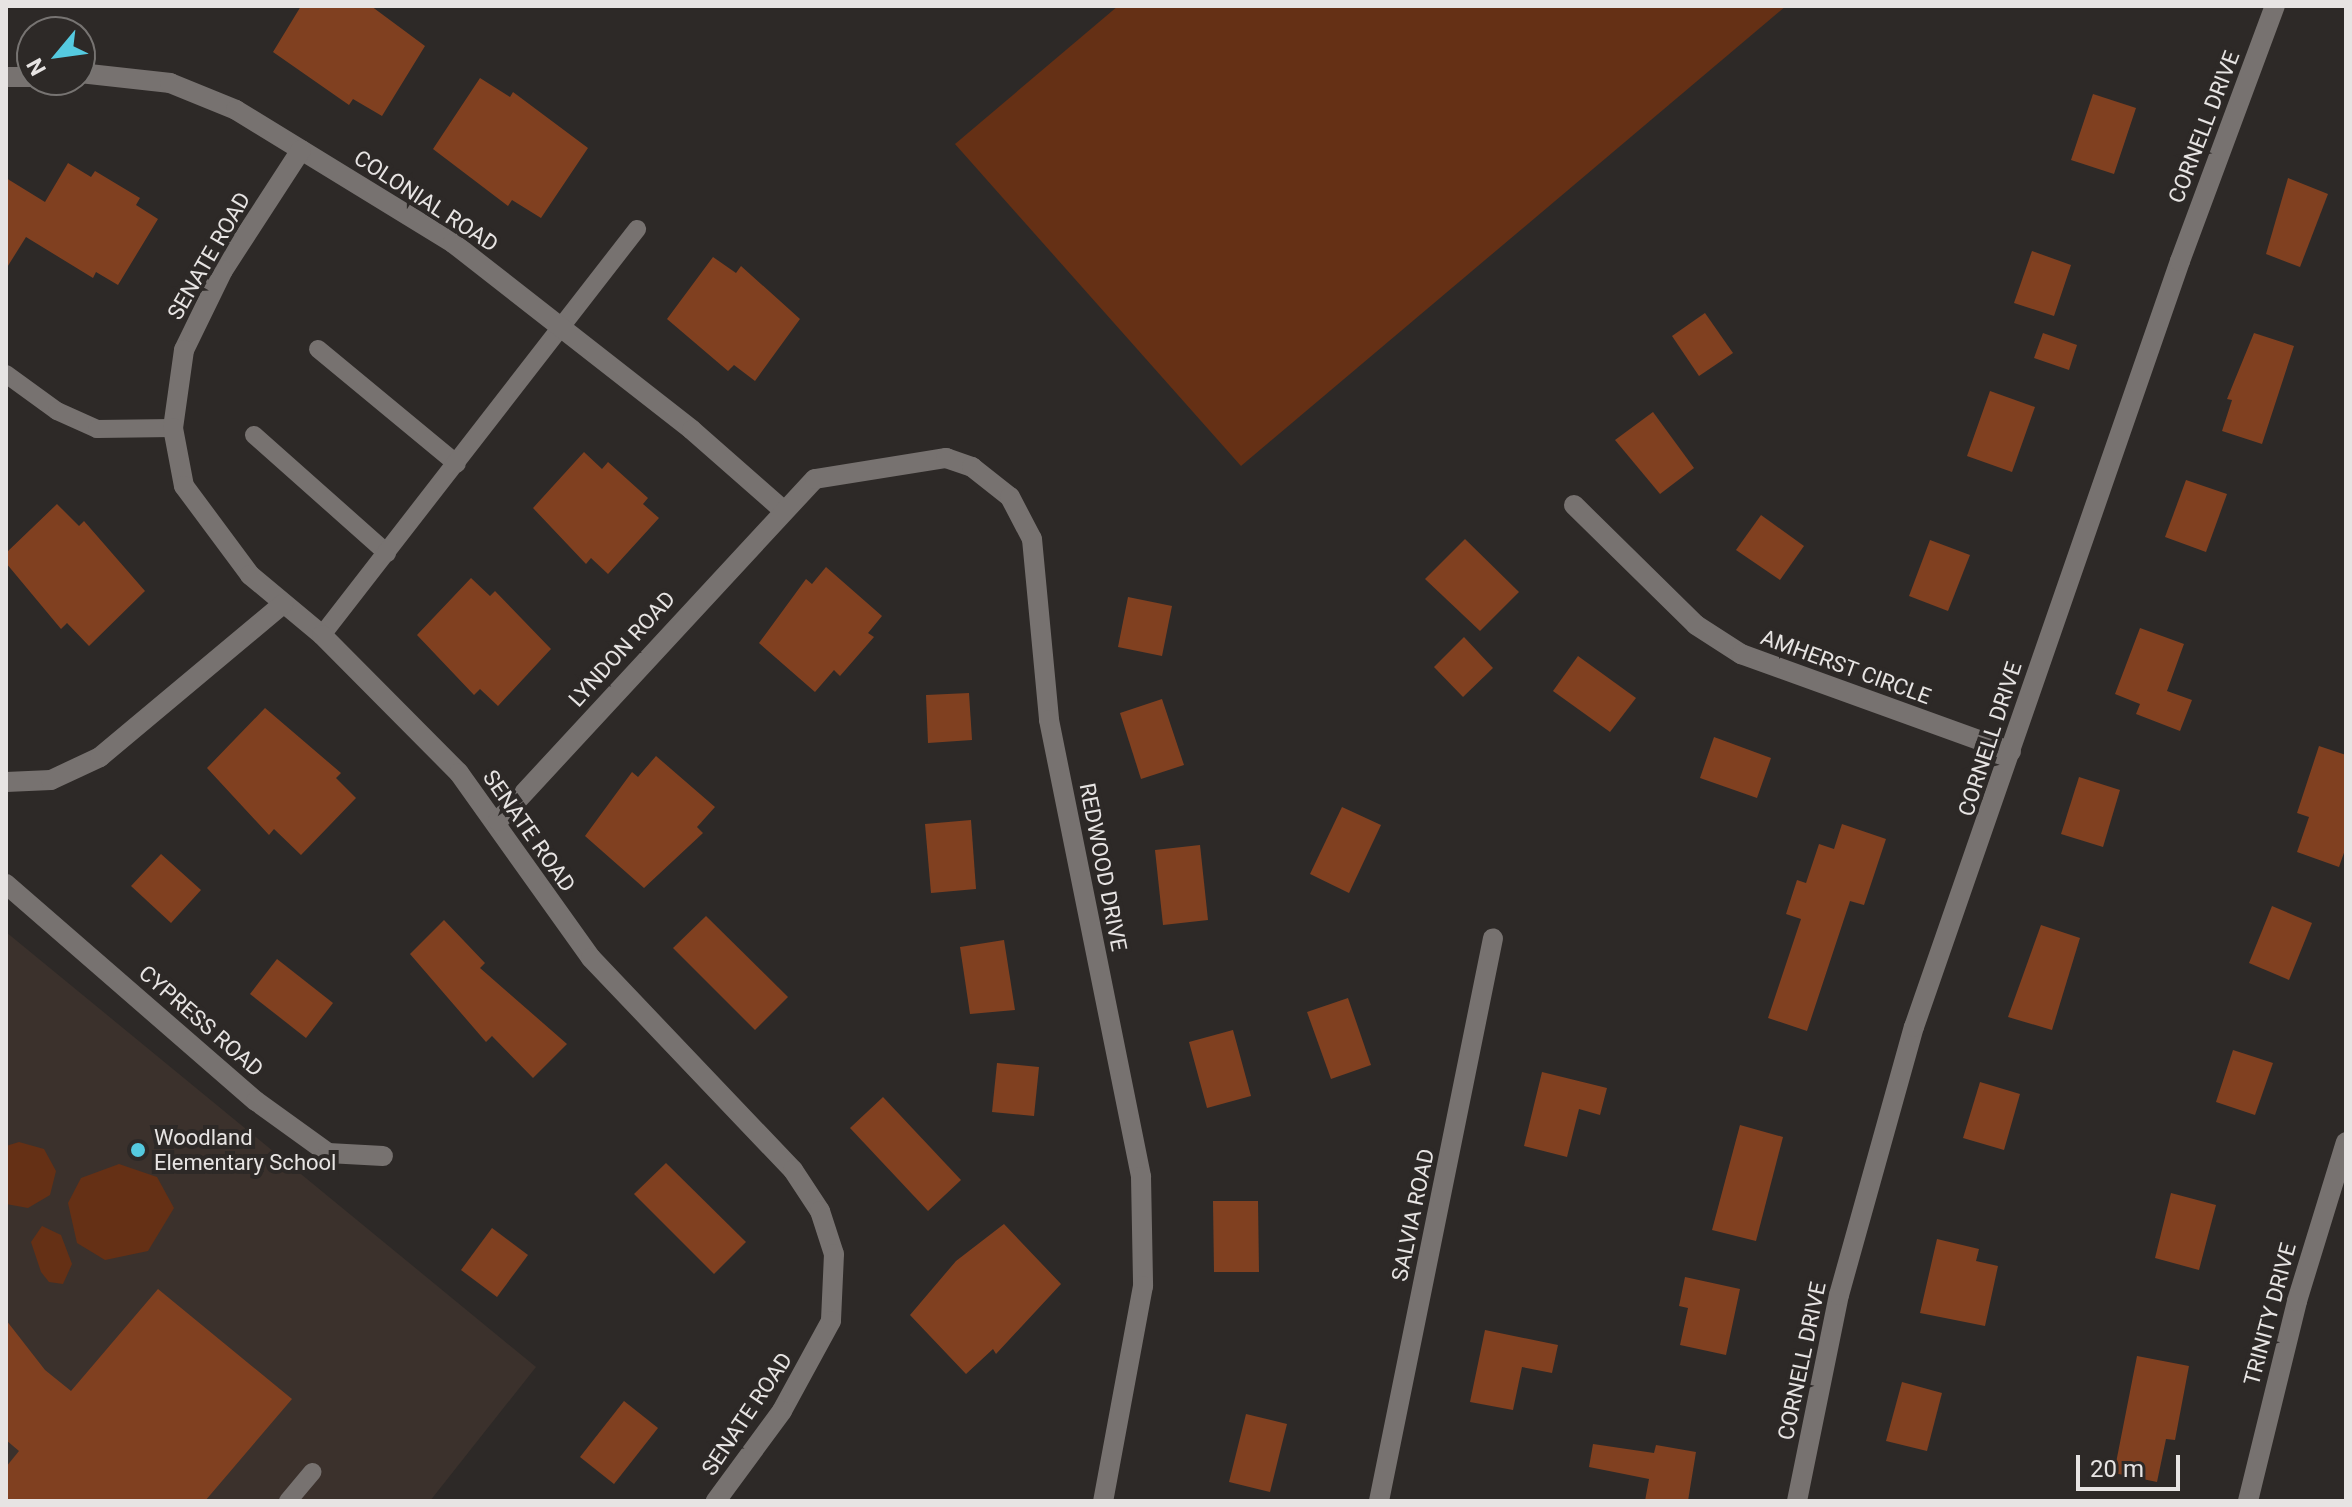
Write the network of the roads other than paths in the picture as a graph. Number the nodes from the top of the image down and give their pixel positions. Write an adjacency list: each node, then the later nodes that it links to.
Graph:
1 (2275, 6): 16 (street, CORNELL DRIVE)
2 (96, 72): 3 (street, COLONIAL ROAD)
3 (301, 150): 5 (street, COLONIAL ROAD); 8 (street, SENATE ROAD)
4 (637, 229): 5 (lane)
5 (565, 330): 10 (lane); 12 (street, COLONIAL ROAD)
6 (318, 349): 10 (lane)
7 (6, 374): 8 (lane)
8 (173, 428): 14 (street, SENATE ROAD)
9 (254, 435): 13 (lane)
10 (457, 464): 13 (lane)
11 (1574, 505): 16 (street, AMHERST CIRCLE)
12 (782, 509): 18 (street, LYNDON ROAD); 26 (street, REDWOOD DRIVE)
13 (387, 553): 15 (lane)
14 (283, 604): 15 (street, SENATE ROAD); 17 (street)
15 (322, 635): 18 (street, SENATE ROAD)
16 (2011, 752): 28 (street, CORNELL DRIVE)
17 (6, 782)
18 (498, 821): 25 (street, SENATE ROAD)
19 (6, 884): 22 (street, CYPRESS ROAD)
20 (1493, 938): 27 (street, SALVIA ROAD)
21 (2346, 1142): 29 (street, TRINITY DRIVE)
22 (383, 1156)
23 (312, 1472): 24 (lane)
24 (288, 1501)
25 (716, 1501)
26 (1103, 1501)
27 (1379, 1501)
28 (1797, 1501)
29 (2248, 1501)

